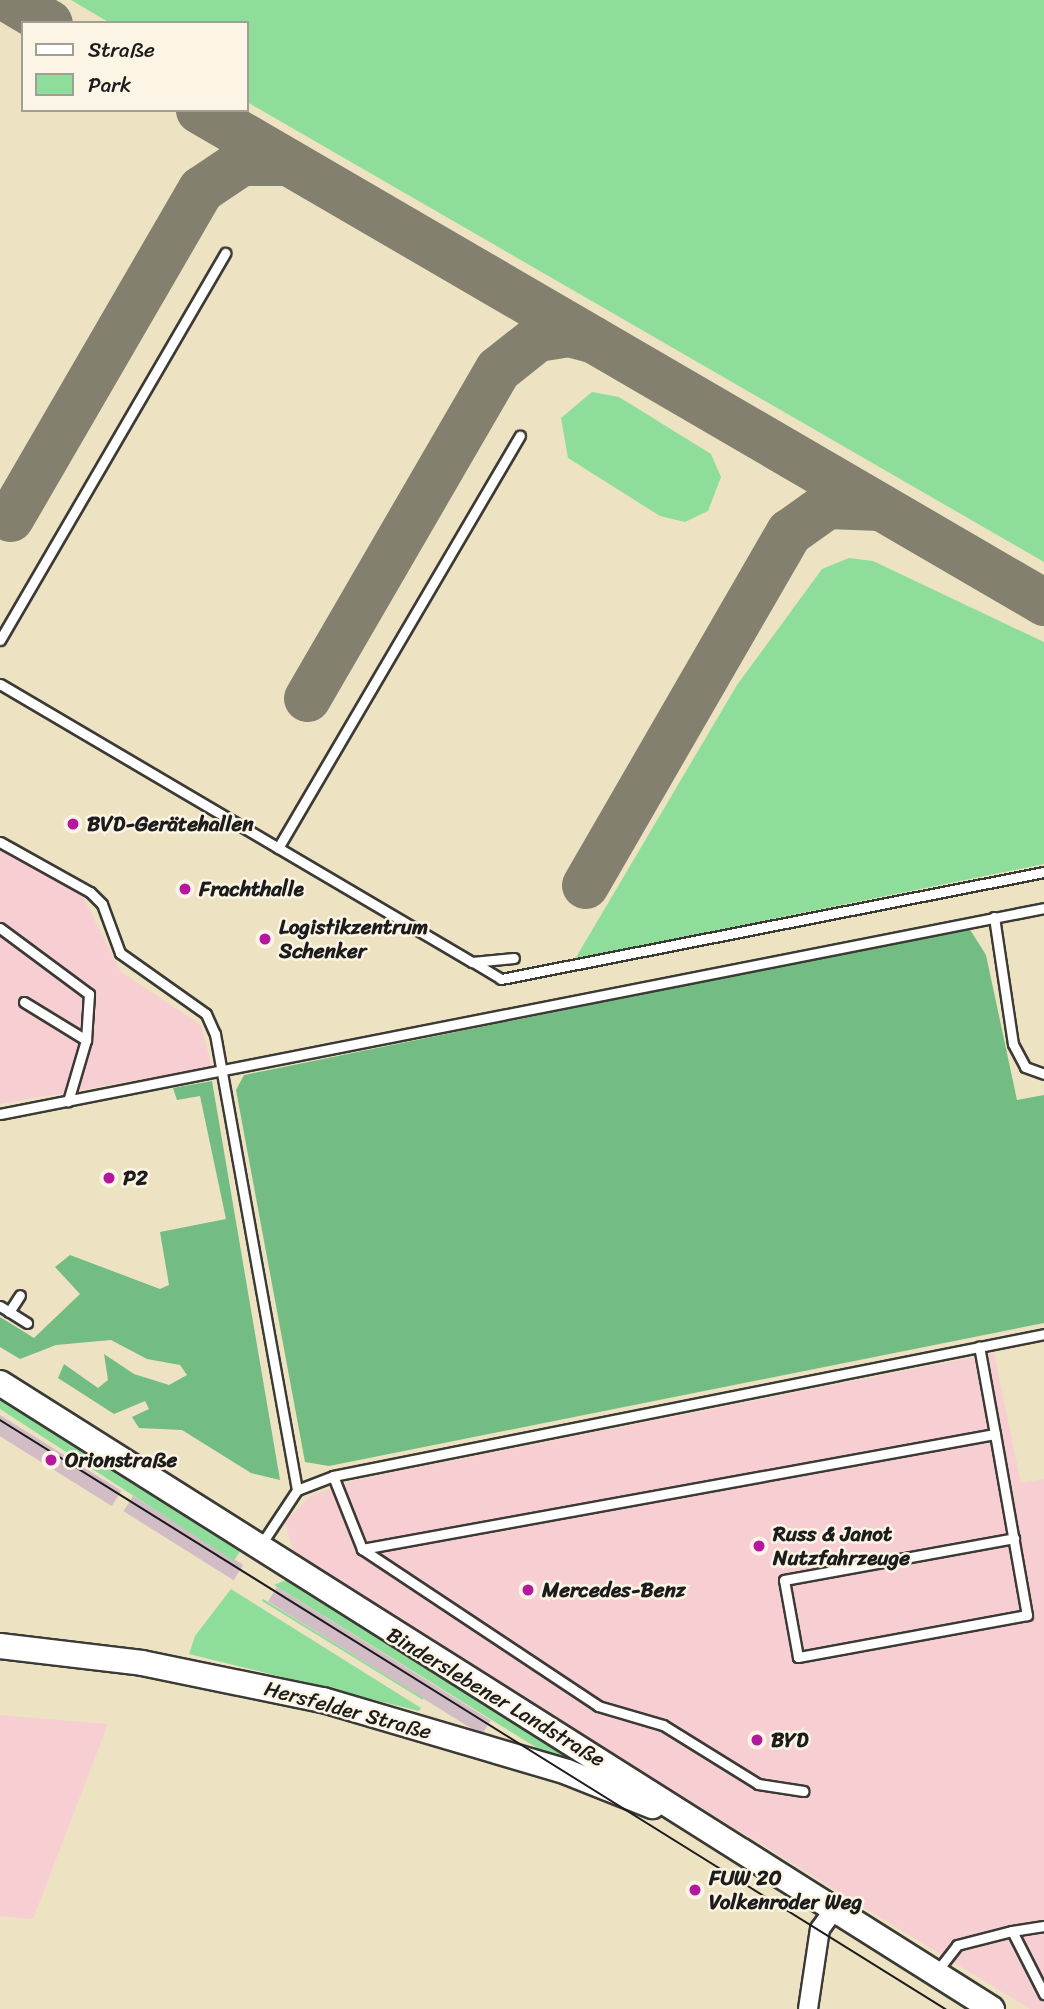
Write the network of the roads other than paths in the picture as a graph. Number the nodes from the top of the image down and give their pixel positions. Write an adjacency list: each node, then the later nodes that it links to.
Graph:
1 (225, 253): 3 (lane)
2 (520, 436): 6 (lane)
3 (0, 640)
4 (0, 684): 6 (lane)
5 (0, 842): 15 (lane)
6 (278, 848): 12 (lane)
7 (1044, 872): 12 (lane)
8 (1044, 908): 9 (lane)
9 (994, 917): 15 (lane); 16 (lane)
10 (0, 928): 14 (lane)
11 (514, 958): 12 (lane)
12 (472, 962)
13 (24, 1002): 14 (lane)
14 (86, 1040): 17 (lane)
15 (221, 1072): 17 (lane); 28 (lane)
16 (1044, 1074)
17 (68, 1101): 18 (lane)
18 (0, 1114)
19 (20, 1295): 21 (lane)
20 (0, 1306): 21 (lane)
21 (9, 1312): 22 (lane)
22 (27, 1323)
23 (1044, 1334): 24 (lane)
24 (979, 1346): 26 (lane); 27 (lane)
25 (0, 1383): 31 (main road, Binderslebener Landstraße)
26 (995, 1434): 29 (lane); 30 (lane)
27 (333, 1476): 28 (lane); 30 (lane)
28 (297, 1490): 31 (lane)
29 (1014, 1538): 29 (lane)
30 (362, 1549): 33 (lane)
31 (257, 1550): 34 (main road, Binderslebener Landstraße)
32 (0, 1646): 34 (main road, Hersfelder Straße)
33 (803, 1791)
34 (684, 1820): 35 (main road, Binderslebener Landstraße)
35 (836, 1907): 38 (main road, Binderslebener Landstraße); 40 (street)
36 (1044, 1926): 37 (lane)
37 (1012, 1931): 38 (lane); 39 (lane)
38 (937, 1971): 41 (main road, Binderslebener Landstraße)
39 (1044, 1994)
40 (808, 2009)
41 (992, 2009)

